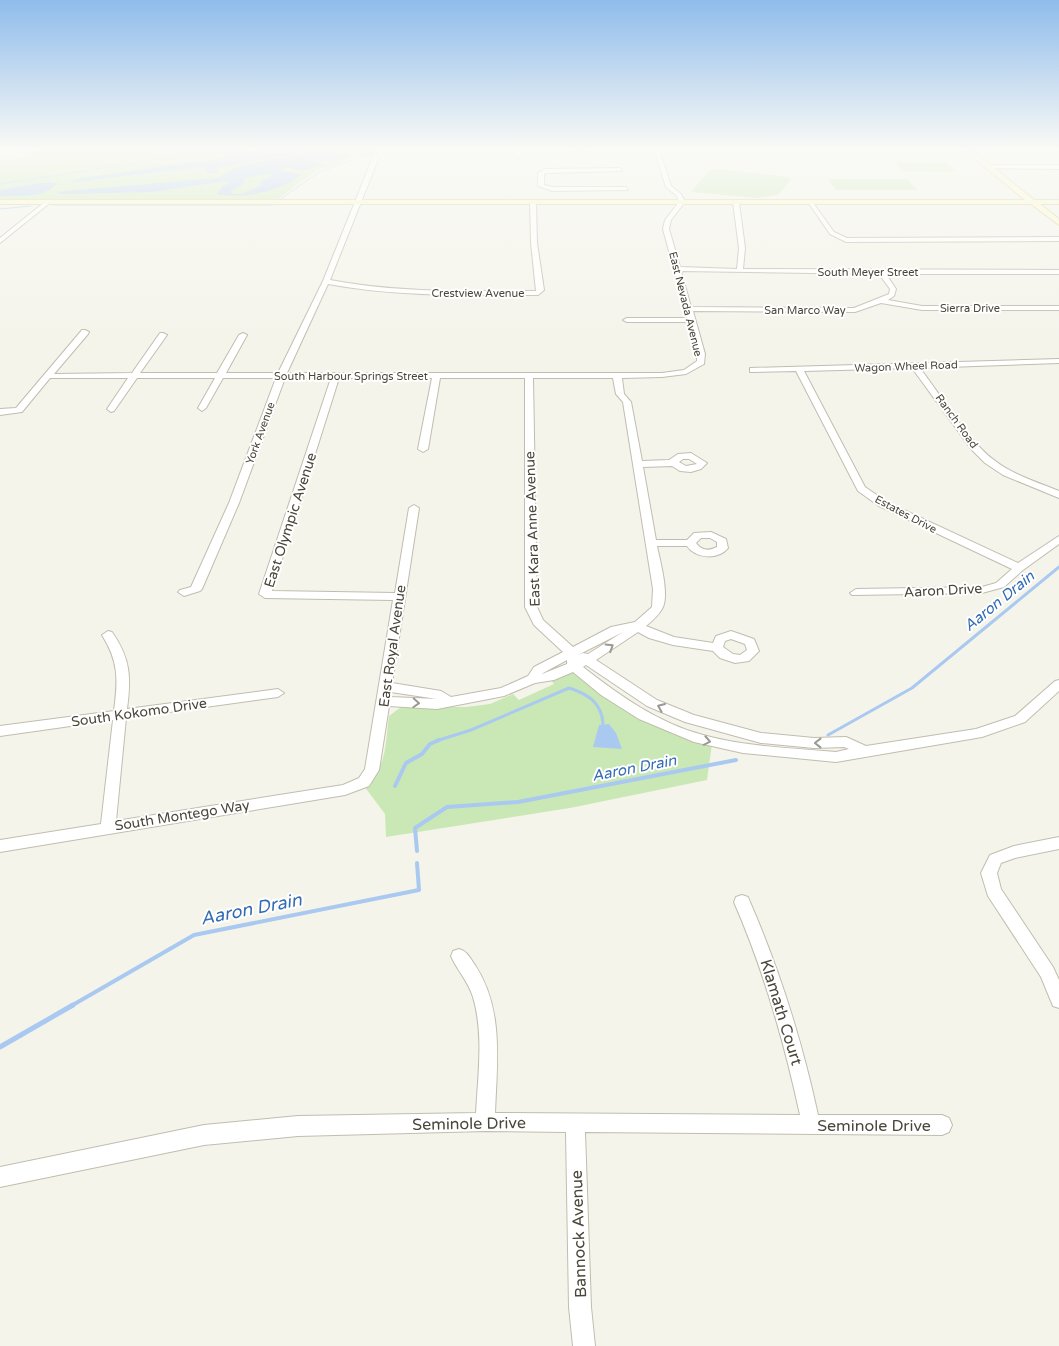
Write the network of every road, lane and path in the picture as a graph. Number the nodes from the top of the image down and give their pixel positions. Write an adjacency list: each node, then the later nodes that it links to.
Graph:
1 (36, 212): 10 (street)
2 (356, 212): 15 (street, York Avenue)
3 (533, 212): 15 (street, Crestview Avenue)
4 (674, 212): 11 (street, East Nevada Avenue)
5 (737, 212): 12 (street)
6 (817, 212): 9 (street)
7 (1044, 212): 8 (street)
8 (1059, 223)
9 (1059, 239)
10 (0, 241)
11 (678, 269): 12 (street, South Meyer Street); 18 (street, East Nevada Avenue)
12 (740, 270): 13 (street, South Meyer Street)
13 (881, 272): 14 (street, South Meyer Street); 16 (street)
14 (1059, 272)
15 (326, 281): 35 (street, York Avenue)
16 (881, 302): 17 (street, Sierra Drive); 18 (street, San Marco Way)
17 (1059, 308)
18 (688, 309): 21 (street, East Nevada Avenue)
19 (624, 311): 20 (street)
20 (627, 320): 21 (street); 22 (street)
21 (691, 320): 31 (street, East Nevada Avenue)
22 (629, 328)
23 (85, 332): 32 (street)
24 (163, 335): 33 (street)
25 (243, 335): 34 (street)
26 (1059, 361): 27 (street, Wagon Wheel Road)
27 (915, 366): 29 (street, Wagon Wheel Road); 45 (street, Ranch Road)
28 (753, 370): 29 (street, Wagon Wheel Road)
29 (799, 370): 50 (street, Estates Drive)
30 (622, 375): 31 (street, South Harbour Springs Street); 38 (street, South Harbour Springs Street); 44 (street)
31 (655, 375)
32 (48, 376): 33 (street, South Harbour Springs Street); 41 (street)
33 (134, 376): 34 (street, South Harbour Springs Street); 40 (street)
34 (220, 376): 35 (street, South Harbour Springs Street); 39 (street)
35 (281, 376): 36 (street, South Harbour Springs Street); 51 (street, York Avenue)
36 (336, 376): 37 (street, South Harbour Springs Street); 53 (street, East Olympic Avenue)
37 (436, 376): 38 (street, South Harbour Springs Street); 42 (street)
38 (528, 376): 57 (street, East Kara Anne Avenue)
39 (202, 408)
40 (111, 409)
41 (0, 412)
42 (423, 449)
43 (674, 463): 44 (street)
44 (637, 464): 48 (street)
45 (1059, 495)
46 (414, 508): 53 (street, East Royal Avenue)
47 (1059, 539): 50 (street, Aaron Drive)
48 (651, 543): 49 (street); 54 (street)
49 (690, 543)
50 (1019, 568): 52 (street, Aaron Drive)
51 (184, 592)
52 (856, 593)
53 (398, 597): 62 (street, East Royal Avenue)
54 (636, 626): 56 (street); 57 (street); 58 (street, one-way to 54)
55 (108, 635): 66 (street)
56 (717, 648)
57 (571, 652): 58 (street); 59 (street); 60 (street)
58 (589, 659): 59 (street); 68 (street, one-way to 58)
59 (574, 666): 60 (street); 68 (street, one-way to 68)
60 (533, 679): 65 (street)
61 (1059, 684): 68 (street)
62 (386, 687): 64 (street, East Royal Avenue); 65 (street)
63 (278, 693): 66 (street, South Kokomo Drive)
64 (384, 701): 65 (street, one-way to 65); 69 (street, East Royal Avenue)
65 (448, 701)
66 (120, 714): 67 (street, South Kokomo Drive); 70 (street)
67 (0, 731)
68 (865, 751)
69 (364, 782): 70 (street, South Montego Way)
70 (108, 827): 72 (street, South Montego Way)
71 (1059, 843): 75 (street)
72 (0, 846)
73 (742, 902): 78 (street, Klamath Court)
74 (459, 956): 76 (street)
75 (1059, 1000)
76 (485, 1122): 77 (street, Seminole Drive); 80 (street, Seminole Drive)
77 (575, 1122): 78 (street, Seminole Drive); 81 (street, Bannock Avenue)
78 (811, 1124): 79 (street, Seminole Drive)
79 (942, 1125)
80 (0, 1177)
81 (584, 1346)

